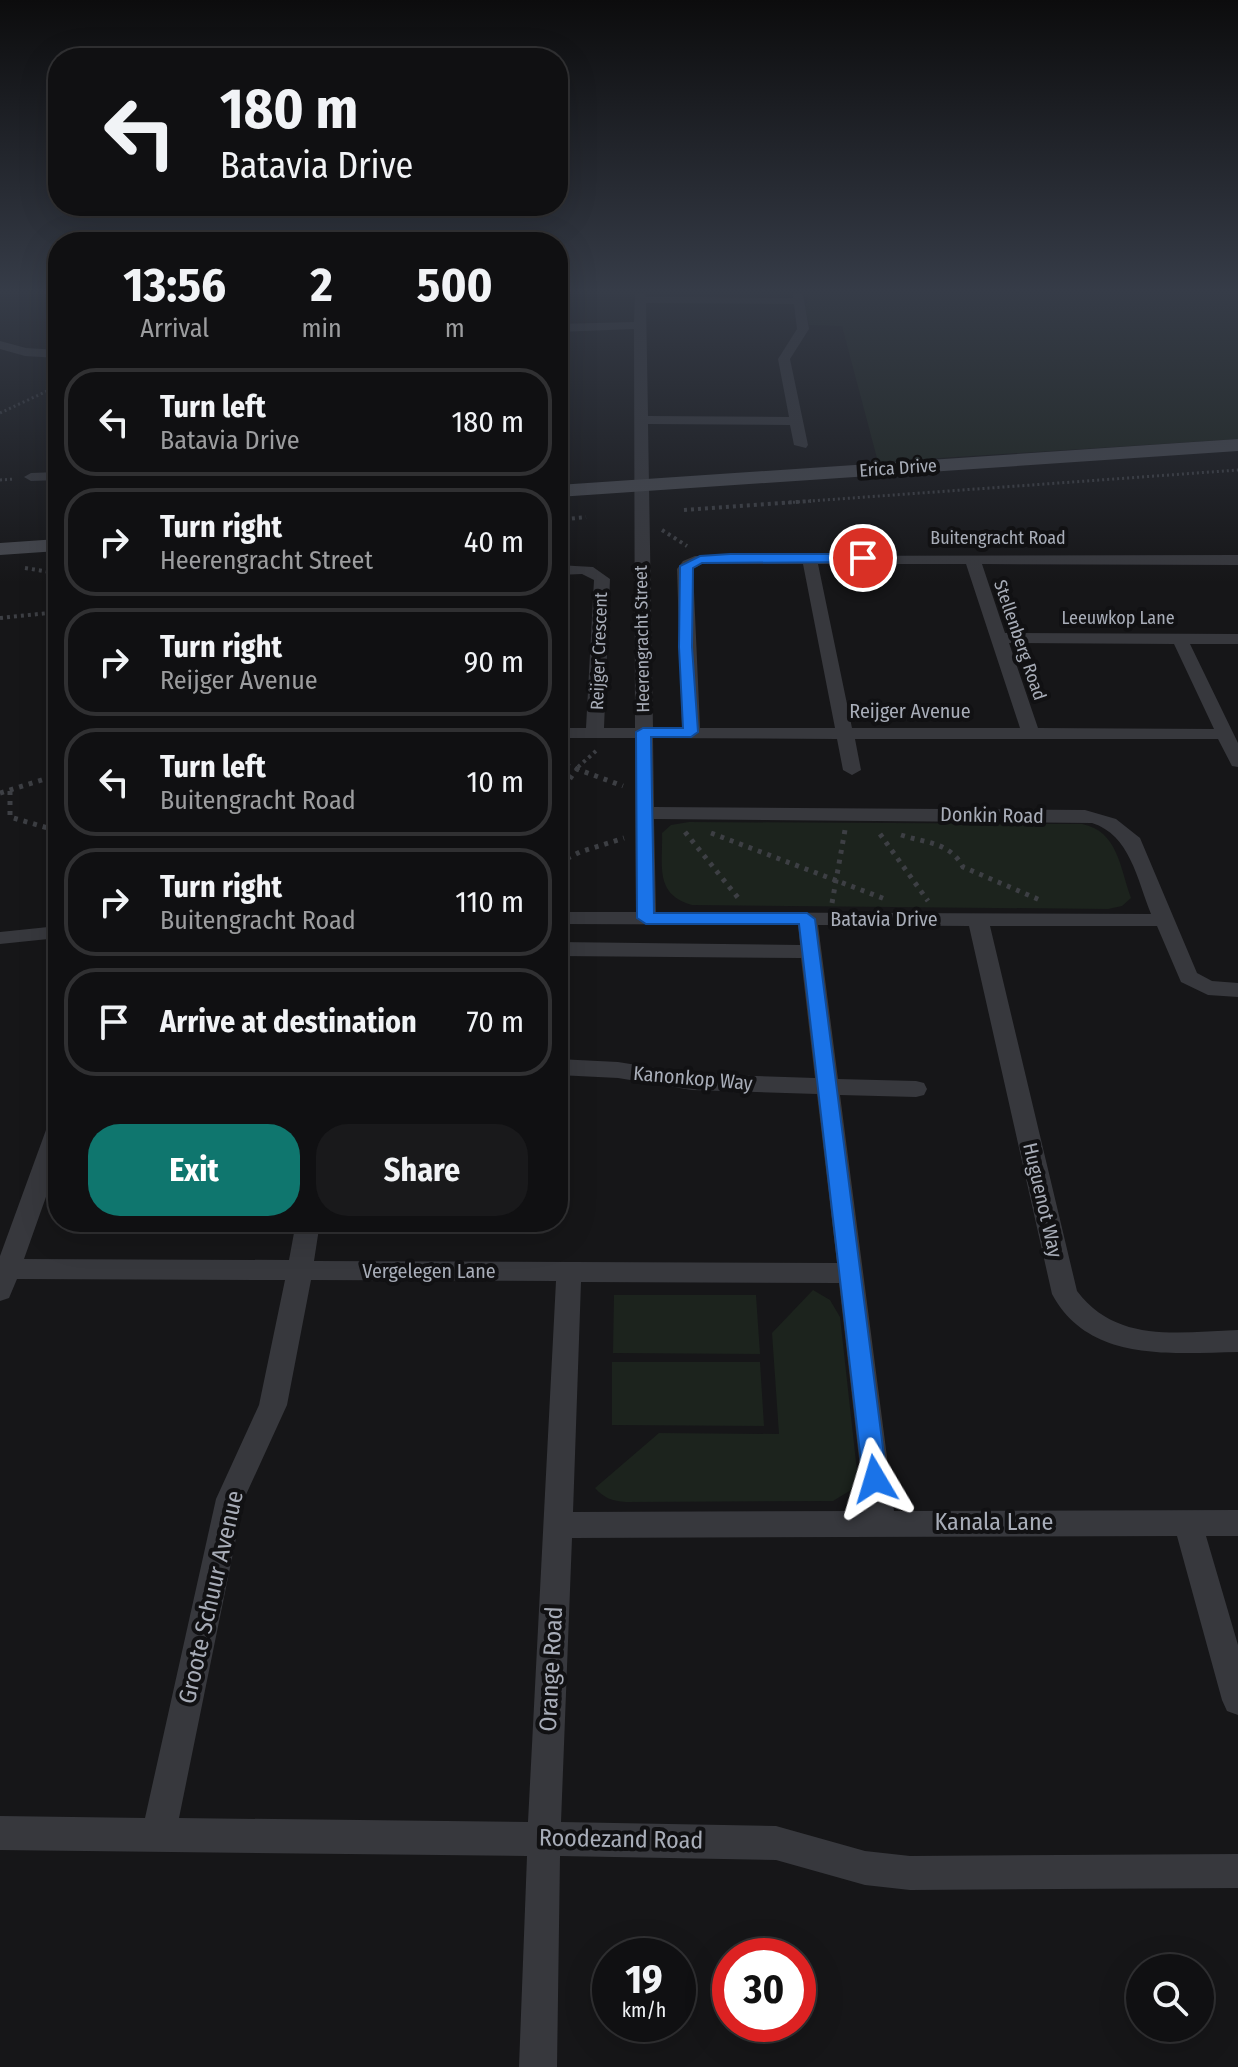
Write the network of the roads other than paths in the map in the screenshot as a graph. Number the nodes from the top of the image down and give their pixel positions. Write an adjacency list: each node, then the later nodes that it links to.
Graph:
1 (640, 390): 3 (street, Heerengracht Street)
2 (790, 390): 4 (street)
3 (640, 420): 4 (street); 11 (street, Heerengracht Street)
4 (796, 421): 5 (street)
5 (801, 445)
6 (1238, 445): 11 (main road, Erica Drive)
7 (1238, 464): 11 (main road, Erica Drive)
8 (48, 476): 9 (street)
9 (31, 477)
10 (568, 491): 11 (main road, Erica Drive)
11 (642, 494): 12 (main road, Erica Drive); 22 (street, Heerengracht Street)
12 (568, 507)
13 (48, 546): 14 (main road)
14 (0, 549)
15 (809, 558): 16 (street, Buitengracht Road); 23 (street, Buitengracht Road); 26 (street)
16 (972, 558): 17 (street, Buitengracht Road); 19 (street, Stellenberg Road)
17 (1238, 560)
18 (568, 570): 25 (street, Reijger Crescent)
19 (999, 638): 20 (street, Leeuwkop Lane); 27 (street, Stellenberg Road)
20 (1180, 639): 21 (street, Leeuwkop Lane); 28 (street)
21 (1238, 639)
22 (643, 732): 23 (street, Reijger Avenue); 25 (street, Reijger Avenue); 31 (street, Heerengracht Street)
23 (691, 732): 26 (street, Reijger Avenue)
24 (568, 733): 25 (street, Reijger Crescent)
25 (602, 733)
26 (843, 733): 27 (street, Reijger Avenue); 30 (street)
27 (1031, 734): 28 (street, Reijger Avenue)
28 (1224, 734): 29 (street)
29 (1238, 762)
30 (852, 770)
31 (644, 813): 33 (street, Heerengracht Street); 36 (street, Donkin Road)
32 (568, 918): 33 (street, Batavia Drive)
33 (646, 918): 34 (street, Batavia Drive)
34 (807, 919): 35 (street, Batavia Drive); 40 (street)
35 (978, 920): 36 (street, Batavia Drive); 51 (street, Huguenot Way)
36 (1163, 920): 41 (street, Donkin Road)
37 (48, 933): 38 (street)
38 (0, 938)
39 (568, 949): 40 (street, Batavia Drive)
40 (811, 952): 43 (street)
41 (1238, 990)
42 (568, 1067): 43 (street, Kanonkop Way)
43 (829, 1087): 44 (street, Kanonkop Way); 49 (street)
44 (916, 1089)
45 (48, 1158): 50 (street)
46 (306, 1232): 47 (street, Groote Schuur Avenue)
47 (298, 1270): 48 (street, Vergelegen Lane); 50 (street, Vergelegen Lane); 58 (street, Groote Schuur Avenue)
48 (569, 1272): 49 (street, Vergelegen Lane); 55 (street, Orange Road)
49 (850, 1273): 52 (street)
50 (4, 1280)
51 (1238, 1341)
52 (881, 1522): 53 (street, Kanala Lane); 55 (street, Kanala Lane)
53 (1188, 1523): 54 (street, Kanala Lane); 56 (street)
54 (1238, 1523)
55 (558, 1525): 59 (street, Orange Road)
56 (1238, 1700)
57 (0, 1833): 58 (street, Roodezand Road)
58 (158, 1836): 59 (street, Roodezand Road)
59 (544, 1837): 60 (street, Roodezand Road); 61 (street, Orange Road)
60 (1238, 1871)
61 (538, 2067)

